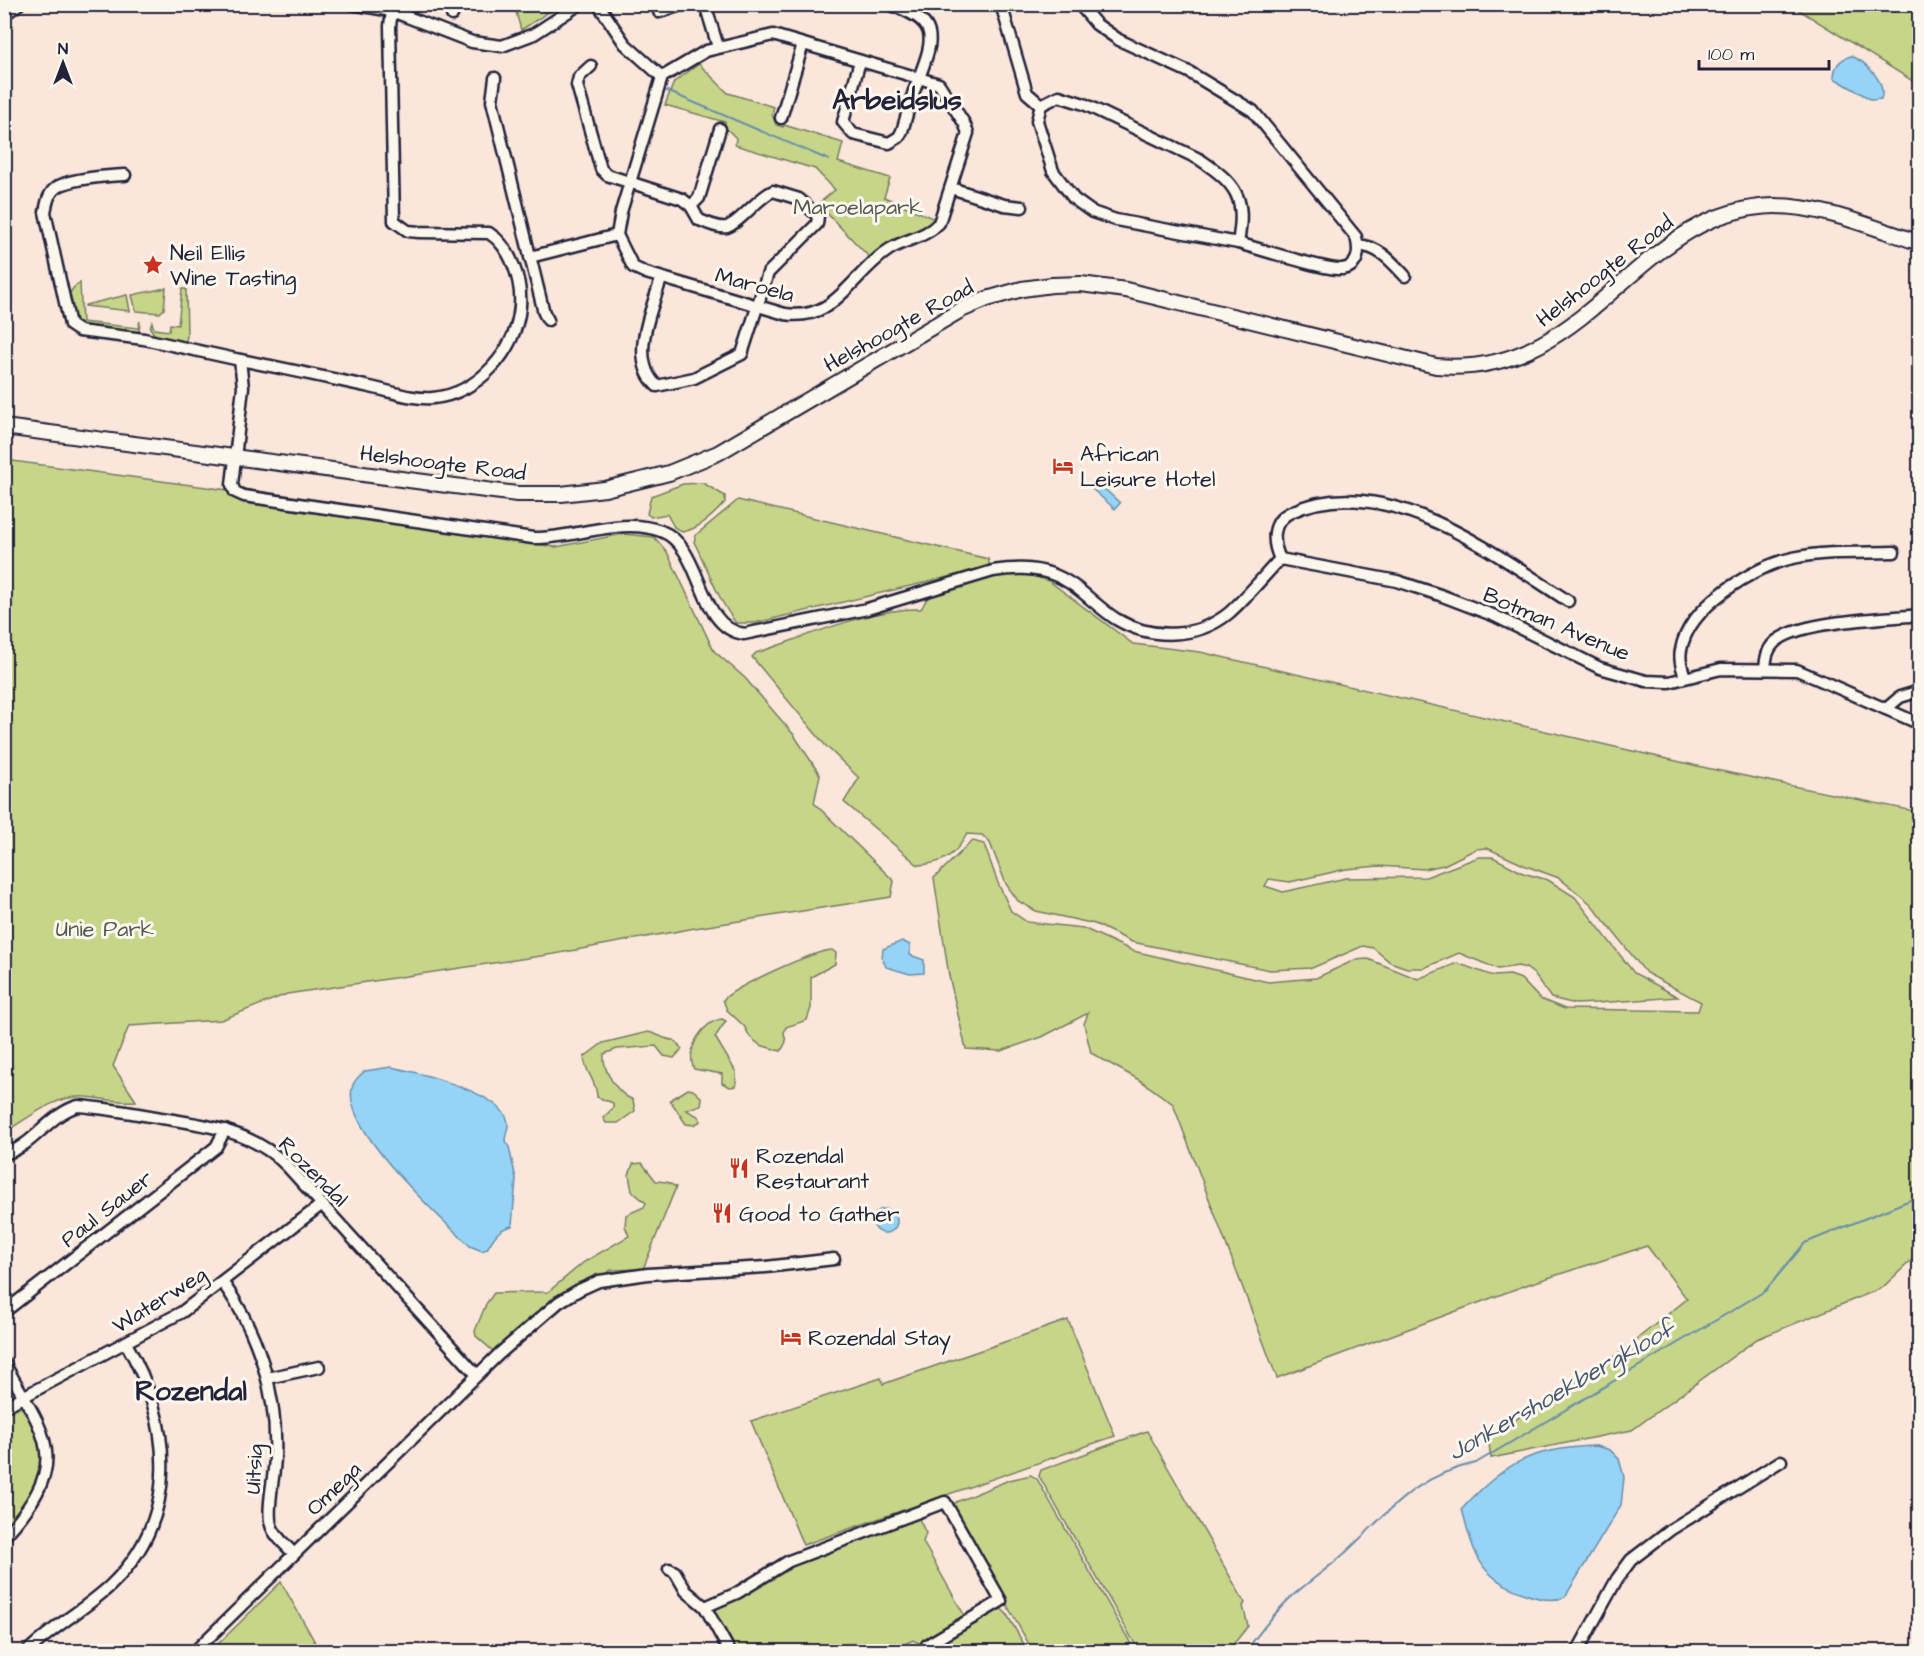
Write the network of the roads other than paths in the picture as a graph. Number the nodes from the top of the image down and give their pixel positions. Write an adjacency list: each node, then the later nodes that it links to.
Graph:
1 (19, 4): 12 (street)
2 (352, 4): 10 (street)
3 (580, 4): 10 (street)
4 (598, 4): 17 (street)
5 (684, 4): 11 (street)
6 (705, 4): 14 (street)
7 (888, 4): 19 (street)
8 (1001, 4): 20 (street)
9 (1079, 4): 31 (street)
10 (392, 11): 37 (street)
11 (659, 12)
12 (4, 15)
13 (803, 44): 14 (street, Maroela); 15 (street, Maroela); 21 (street)
14 (718, 47): 17 (street, Maroela)
15 (860, 61): 19 (street, Maroela); 19 (street)
16 (591, 66): 24 (street)
17 (662, 77): 24 (street)
18 (495, 78): 32 (street)
19 (919, 78): 25 (street, Maroela)
20 (1041, 105): 29 (street); 29 (street)
21 (782, 118)
22 (720, 129): 26 (street)
23 (125, 175): 37 (street)
24 (631, 183): 26 (street); 28 (street)
25 (951, 188): 27 (street); 35 (street, Maroela)
26 (691, 206): 35 (street)
27 (1022, 207)
28 (617, 235): 32 (street); 34 (street, Maroela)
29 (1238, 243): 31 (street)
30 (1920, 243): 39 (main road, Helshoogte Road)
31 (1358, 245): 33 (street)
32 (530, 256): 36 (street)
33 (1404, 276)
34 (662, 279): 35 (street, Maroela); 35 (street)
35 (757, 306)
36 (548, 321)
37 (240, 360): 39 (street)
38 (4, 427): 39 (main road, Helshoogte Road)
39 (235, 457): 41 (street)
40 (1894, 552): 45 (street)
41 (1280, 559): 42 (street); 45 (street, Botman Avenue)
42 (1568, 601)
43 (1920, 615): 44 (street)
44 (1765, 668): 45 (street, Botman Avenue); 47 (street, Botman Avenue)
45 (1685, 677)
46 (1920, 691): 47 (street)
47 (1886, 709): 48 (street, Botman Avenue)
48 (1920, 724)
49 (225, 1130): 50 (street, Rozendal); 51 (street, Rozendal); 54 (street, Paul Sauer)
50 (4, 1154)
51 (321, 1205): 53 (street, Waterweg); 58 (street, Rozendal)
52 (834, 1259): 58 (street, Omega)
53 (223, 1283): 55 (street, Waterweg); 59 (street, Uitsig)
54 (4, 1312)
55 (126, 1343): 60 (street, Waterweg); 67 (street)
56 (4, 1362): 60 (street)
57 (320, 1368): 59 (street)
58 (477, 1375): 64 (street, Omega)
59 (267, 1378): 64 (street, Uitsig)
60 (24, 1396): 61 (street, Waterweg); 63 (street)
61 (4, 1407)
62 (1781, 1461): 71 (street)
63 (4, 1537)
64 (294, 1554): 68 (street, Omega)
65 (669, 1569): 66 (street)
66 (705, 1607): 69 (street); 70 (street)
67 (27, 1652)
68 (194, 1652)
69 (730, 1652)
70 (923, 1652)
71 (1577, 1652)

